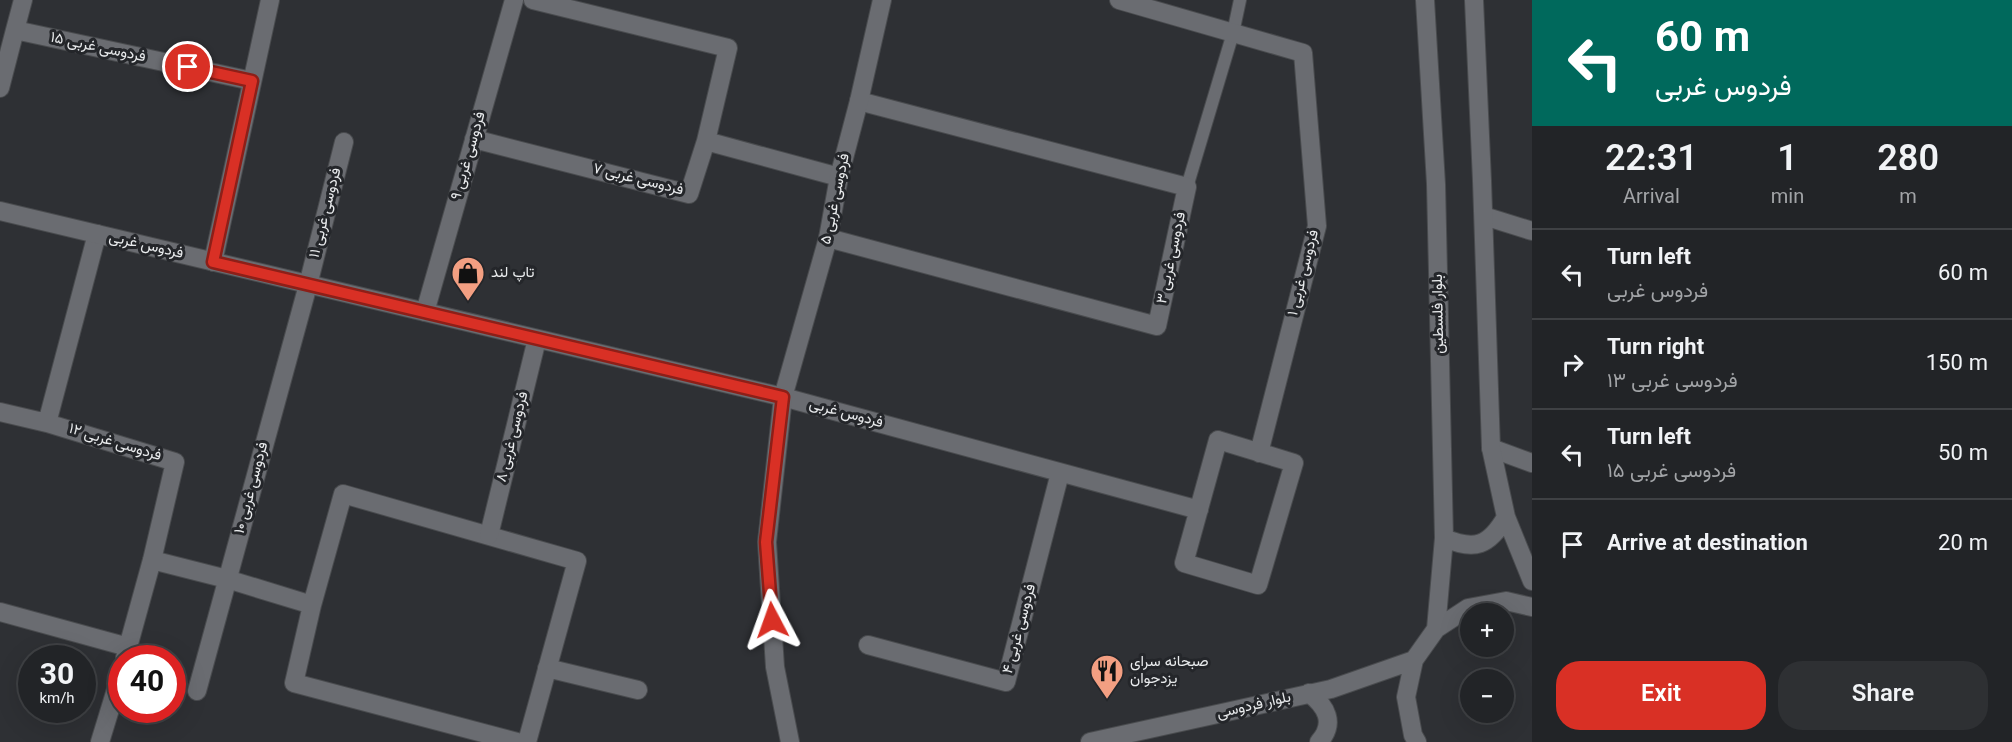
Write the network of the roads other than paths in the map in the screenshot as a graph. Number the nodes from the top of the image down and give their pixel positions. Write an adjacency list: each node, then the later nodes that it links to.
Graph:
1 (23, 0): 10 (street)
2 (270, 0): 12 (street)
3 (514, 0): 15 (street, فردوسی غربی ۹)
4 (533, 0): 16 (street, فردوسی غربی ۷)
5 (882, 0): 14 (street, فردوسی غربی ۵)
6 (1119, 0): 11 (street)
7 (1240, 0): 11 (lane)
8 (1425, 0): 39 (street, بلوار فلسطین)
9 (1474, 0): 21 (street)
10 (15, 30): 12 (street, فردوسی غربی ۱۵); 13 (street)
11 (1233, 33): 19 (lane); 33 (street, فردوسی غربی ۱)
12 (252, 81): 25 (street)
13 (0, 88)
14 (860, 101): 18 (street, فردوسی غربی ۵); 19 (street)
15 (474, 139): 16 (street, فردوسی غربی ۷); 27 (street, فردوسی غربی ۹)
16 (706, 141): 18 (street)
17 (344, 142): 26 (street, فردوسی غربی ۱۱)
18 (839, 177): 24 (street, فردوسی غربی ۵)
19 (1187, 187): 24 (street, فردوسی غربی ۳)
20 (0, 211): 23 (street, فردوس غربی)
21 (1484, 216): 22 (street); 32 (street)
22 (1532, 231)
23 (97, 234): 25 (street, فردوس غربی); 31 (street)
24 (828, 238): 29 (street, فردوسی غربی ۵)
25 (213, 262): 26 (street, فردوس غربی)
26 (308, 285): 27 (street, فردوس غربی); 41 (street, فردوسی غربی ۱۰)
27 (425, 312): 28 (street, فردوس غربی)
28 (537, 339): 29 (street, فردوس غربی); 38 (street, فردوسی غربی ۸)
29 (783, 397): 35 (street, فردوس غربی); 59 (street, فردوسی غربی ۵)
30 (0, 412): 31 (street)
31 (47, 423): 40 (street, فردوسی غربی ۱۲)
32 (1491, 448): 34 (street); 37 (street)
33 (1259, 453): 36 (street); 36 (street)
34 (1532, 463)
35 (1060, 473): 36 (street, فردوس غربی); 48 (street, فردوسی غربی ۴)
36 (1199, 510)
37 (1506, 517): 39 (street); 42 (street)
38 (489, 535): 43 (street); 51 (street)
39 (1444, 538): 46 (street, بلوار فلسطین)
40 (152, 560): 41 (street); 47 (street, فردوسی غربی ۱۲)
41 (227, 579): 43 (street); 53 (street, فردوسی غربی ۱۰)
42 (1532, 581)
43 (312, 604): 57 (street)
44 (1532, 607): 46 (street)
45 (0, 612): 49 (street)
46 (1436, 629): 50 (street)
47 (129, 645)
48 (868, 645)
49 (108, 647)
50 (1414, 660): 54 (street, بلوار فردوسی); 62 (street)
51 (547, 668): 52 (street); 58 (street)
52 (638, 690)
53 (197, 691)
54 (1308, 693): 60 (street, بلوار فردوسی); 61 (street)
55 (108, 716): 56 (street)
56 (100, 742)
57 (517, 742)
58 (527, 742)
59 (790, 742)
60 (1090, 742)
61 (1319, 742)
62 (1417, 742)

